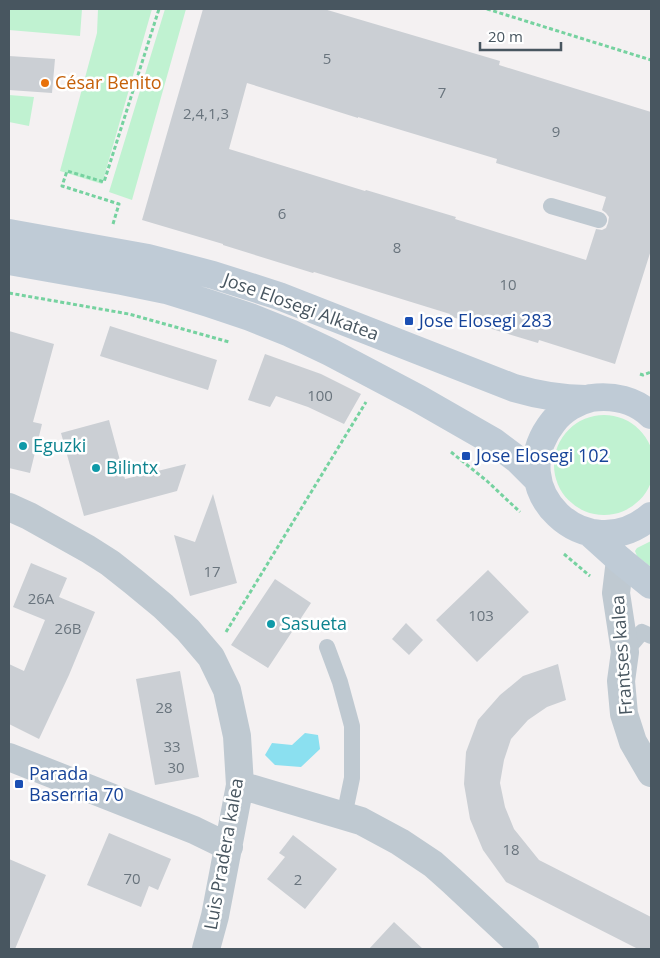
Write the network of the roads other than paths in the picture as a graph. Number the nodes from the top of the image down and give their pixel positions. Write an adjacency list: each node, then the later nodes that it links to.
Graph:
1 (551, 206): 2 (lane)
2 (598, 220)
3 (9, 233): 5 (main road, Jose Elosegi Alkatea)
4 (9, 262): 7 (main road)
5 (586, 399): 6 (main road, Jose Elosegi Alkatea); 7 (main road)
6 (644, 404)
7 (538, 480): 10 (main road)
8 (9, 507): 18 (street, Luis Pradera kalea)
9 (651, 516): 10 (main road)
10 (589, 532): 11 (main road)
11 (620, 560): 12 (main road); 15 (street, Frantses kalea)
12 (651, 585)
13 (651, 636): 15 (lane)
14 (327, 647): 19 (lane)
15 (625, 652): 17 (street, Frantses kalea)
16 (9, 757): 20 (street)
17 (651, 773)
18 (240, 785): 19 (street); 20 (street, Luis Pradera kalea)
19 (341, 815): 22 (street)
20 (229, 847): 21 (street, Luis Pradera kalea)
21 (206, 949)
22 (525, 949)

